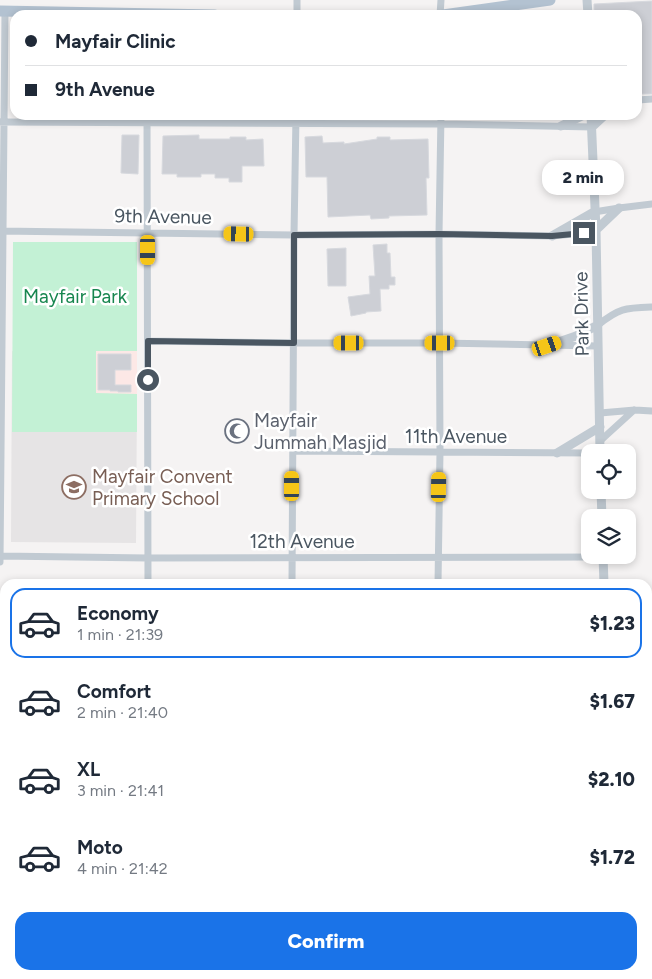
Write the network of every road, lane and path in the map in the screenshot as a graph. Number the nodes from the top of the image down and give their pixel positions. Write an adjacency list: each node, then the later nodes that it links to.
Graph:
1 (550, 0): 2 (main road)
2 (478, 10)
3 (2, 11): 12 (street)
4 (99, 120): 12 (street)
5 (147, 120): 22 (street)
6 (177, 120): 13 (street)
7 (296, 120): 13 (street)
8 (441, 120): 14 (street)
9 (574, 120): 15 (street)
10 (591, 120): 16 (street, Park Drive)
11 (600, 120): 16 (street)
12 (2, 122): 20 (street)
13 (296, 124): 14 (street); 24 (street)
14 (441, 124): 15 (street); 23 (street)
15 (561, 126): 16 (street)
16 (592, 127): 19 (street, Park Drive)
17 (652, 204): 18 (street)
18 (620, 208): 19 (street); 21 (street)
19 (594, 212): 21 (street, Park Drive); 25 (street)
20 (1, 230): 22 (street, 9th Avenue); 42 (street)
21 (596, 230): 25 (street, 9th Avenue); 27 (street, Park Drive)
22 (148, 232): 24 (street, 9th Avenue); 28 (street)
23 (439, 234): 24 (street, 9th Avenue); 25 (street, 9th Avenue); 30 (street)
24 (294, 235): 29 (street)
25 (552, 236)
26 (652, 307): 27 (street)
27 (598, 325): 31 (street); 32 (street, Park Drive)
28 (148, 341): 29 (street); 46 (street)
29 (294, 343): 30 (street); 38 (street)
30 (440, 343): 31 (street); 39 (street)
31 (547, 346): 32 (street)
32 (598, 346): 35 (street, Park Drive)
33 (635, 410): 34 (street); 35 (street); 37 (street)
34 (652, 411)
35 (600, 413): 36 (street, Park Drive)
36 (600, 427): 37 (street, Park Drive); 40 (street)
37 (600, 441)
38 (293, 451): 39 (street, 11th Avenue); 44 (street)
39 (440, 451): 40 (street, 11th Avenue); 45 (street)
40 (557, 453): 41 (street, 11th Avenue)
41 (581, 453)
42 (0, 556): 46 (street, 12th Avenue); 47 (street)
43 (581, 556): 45 (street, 12th Avenue)
44 (292, 557): 45 (street, 12th Avenue); 46 (street, 12th Avenue); 50 (street)
45 (438, 557): 51 (street)
46 (148, 558): 49 (street)
47 (0, 562)
48 (603, 564): 52 (street)
49 (148, 579)
50 (292, 579)
51 (438, 579)
52 (604, 579)

